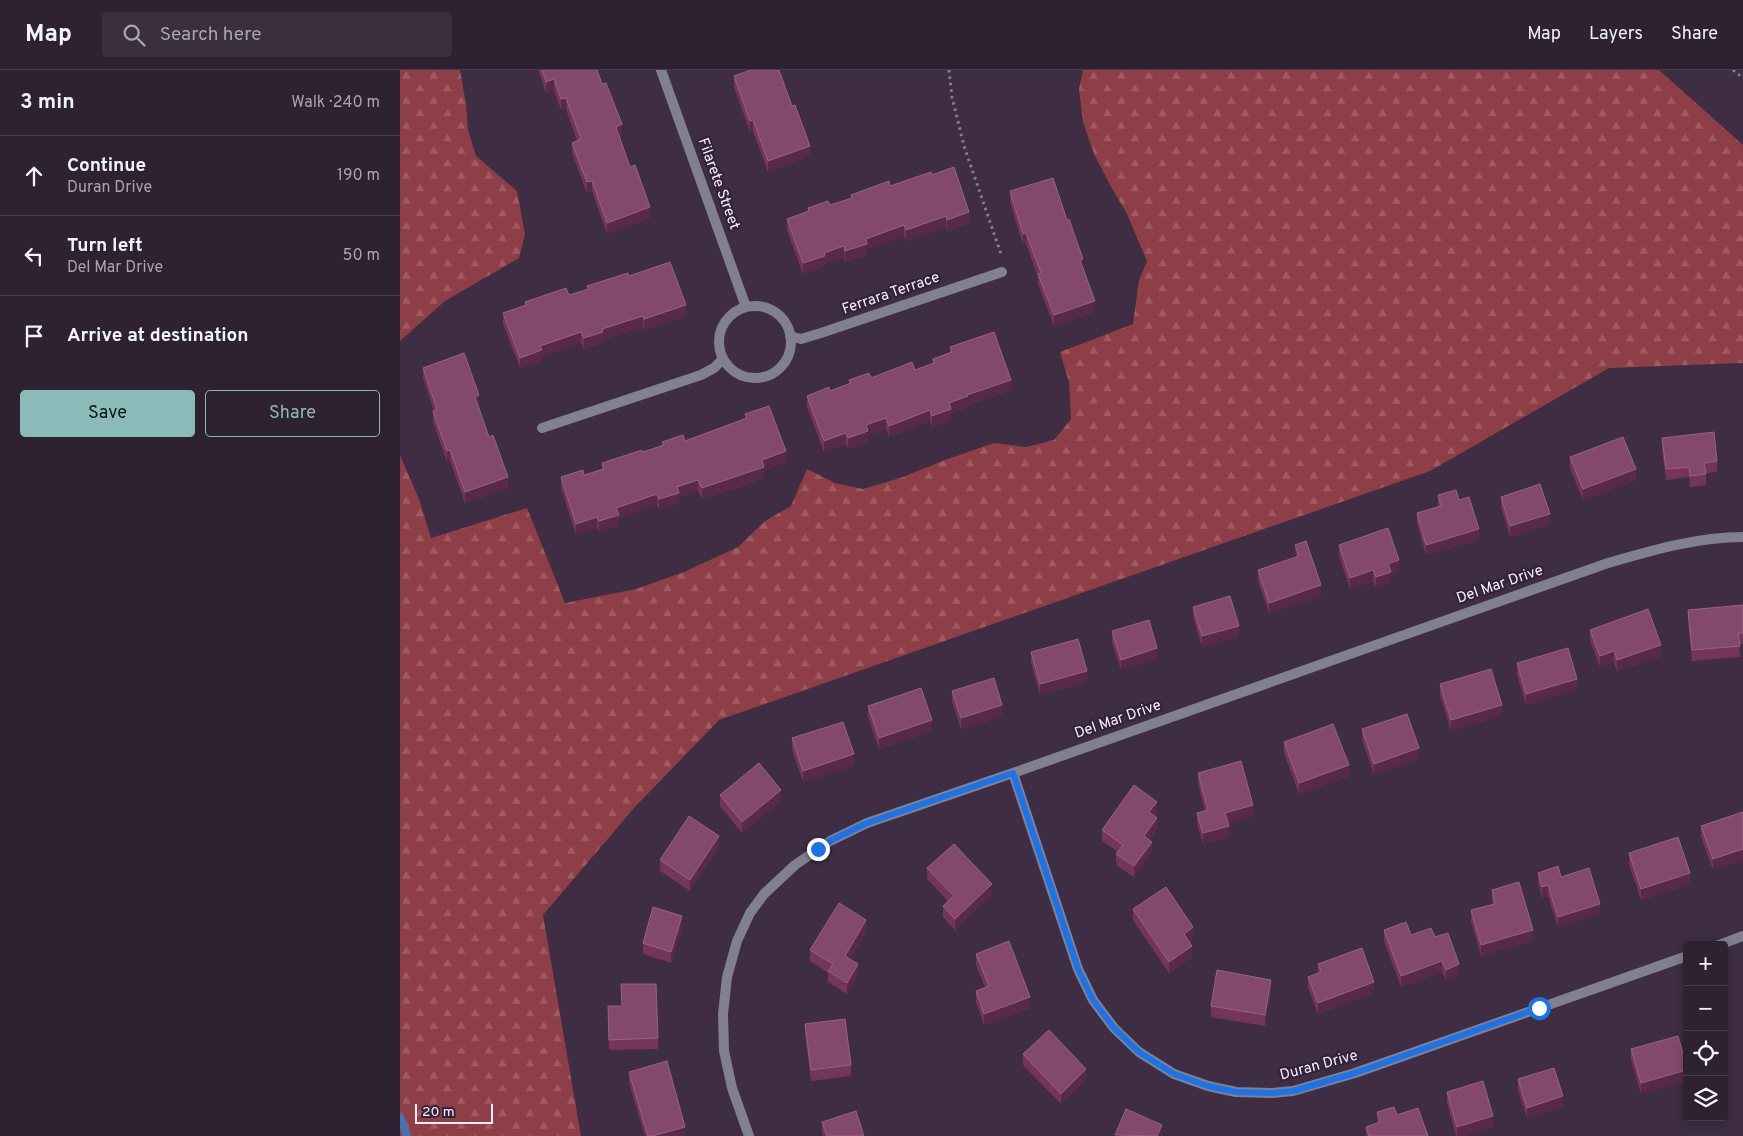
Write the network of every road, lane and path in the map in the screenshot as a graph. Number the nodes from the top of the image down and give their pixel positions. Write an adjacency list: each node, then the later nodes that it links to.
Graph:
1 (661, 70): 6 (street, Filarete Street)
2 (949, 70): 5 (path)
3 (1733, 70): 4 (path)
4 (1743, 78)
5 (1002, 272): 7 (street, Ferrara Terrace)
6 (746, 307): 7 (street); 8 (street)
7 (790, 336): 8 (street)
8 (723, 359): 9 (street)
9 (542, 428)
10 (1743, 537): 11 (street, Del Mar Drive)
11 (1013, 773): 14 (street, Duran Drive); 15 (street, Del Mar Drive)
12 (1743, 936): 13 (street)
13 (1728, 942)
14 (1683, 957)
15 (749, 1136)

